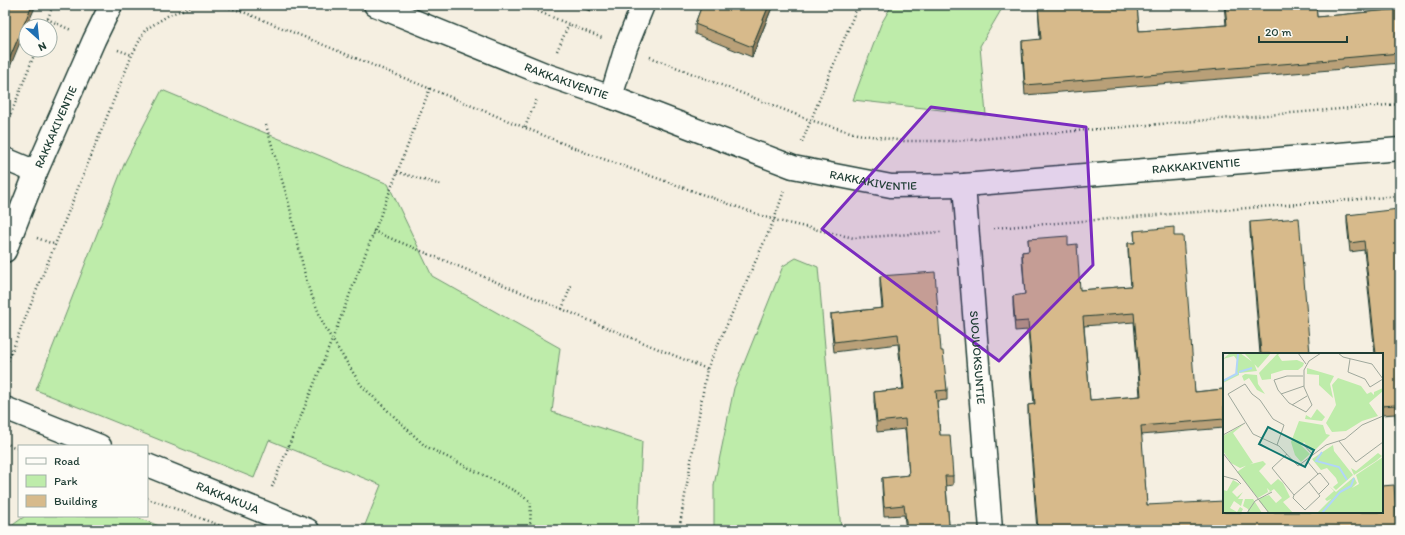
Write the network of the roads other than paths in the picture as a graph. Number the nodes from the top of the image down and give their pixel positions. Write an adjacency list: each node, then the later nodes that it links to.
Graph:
1 (111, 5): 7 (street, RAKKAKIVENTIE)
2 (375, 5): 4 (street, RAKKAKIVENTIE)
3 (643, 5): 4 (street)
4 (611, 97): 8 (street, RAKKAKIVENTIE)
5 (1400, 149): 8 (street, RAKKAKIVENTIE)
6 (5, 159): 7 (street)
7 (36, 172): 9 (street, RAKKAKIVENTIE)
8 (964, 185): 14 (street, SUOJUOKSUNTIE)
9 (5, 251)
10 (5, 408): 11 (street)
11 (98, 445)
12 (148, 465): 13 (street, RAKKAKUJA)
13 (308, 530)
14 (991, 530)

